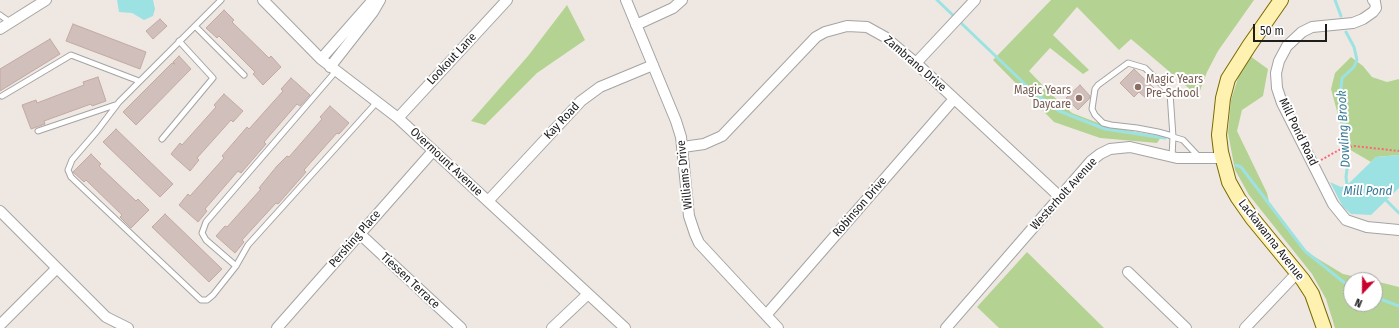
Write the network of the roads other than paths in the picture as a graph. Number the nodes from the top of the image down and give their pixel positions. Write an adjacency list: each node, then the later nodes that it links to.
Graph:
1 (46, 0): 13 (street)
2 (221, 0): 15 (lane)
3 (263, 0): 18 (street, Overmount Avenue)
4 (373, 0): 18 (street)
5 (380, 0): 21 (street)
6 (507, 0): 28 (street, Lookout Lane)
7 (626, 0): 14 (street, Williams Drive)
8 (682, 0): 14 (street)
9 (975, 0): 19 (street)
10 (1281, 0): 35 (street, Lackawanna Avenue)
11 (1373, 0): 40 (street, Mill Pond Road)
12 (0, 15): 13 (lane)
13 (10, 22): 16 (street)
14 (636, 25): 20 (street, Williams Drive)
15 (195, 26): 17 (lane); 22 (lane)
16 (0, 29)
17 (179, 41): 23 (lane); 31 (lane)
18 (321, 59): 21 (street, Overmount Avenue)
19 (916, 63): 25 (street, Zambrano Drive); 32 (street, Zambrano Drive)
20 (653, 65): 32 (street, Williams Drive); 38 (street, Kay Road)
21 (333, 69): 26 (street, Overmount Avenue); 42 (lane)
22 (244, 75)
23 (139, 81): 24 (lane); 27 (lane)
24 (2, 96)
25 (954, 99): 37 (street, Zambrano Drive); 47 (street, Robinson Drive)
26 (377, 102): 28 (street, Overmount Avenue); 42 (lane)
27 (116, 104): 29 (lane); 42 (lane)
28 (398, 118): 33 (street, Overmount Avenue)
29 (38, 131)
30 (1173, 137): 30 (lane); 34 (lane); 36 (lane)
31 (162, 139)
32 (683, 147): 47 (street, Williams Drive)
33 (433, 151): 38 (street, Overmount Avenue); 41 (street, Pershing Place)
34 (1172, 156): 36 (street, Westerholt Avenue); 37 (street, Westerholt Avenue)
35 (1222, 158): 36 (street, Westerholt Avenue); 45 (street, Lackawanna Avenue)
36 (1201, 159)
37 (1060, 197): 55 (street, Westerholt Avenue)
38 (488, 201): 46 (street, Overmount Avenue)
39 (0, 212): 43 (street)
40 (1399, 230)
41 (360, 234): 49 (street, Pershing Place); 51 (street, Tiessen Terrace)
42 (236, 266)
43 (57, 268): 48 (street); 50 (street)
44 (1128, 272): 56 (street)
45 (1297, 273): 57 (street); 58 (street, Lackawanna Avenue)
46 (588, 294): 52 (street); 53 (street, Overmount Avenue)
47 (767, 314): 54 (street, Williams Drive)
48 (0, 325)
49 (283, 326)
50 (128, 328)
51 (461, 328)
52 (552, 328)
53 (625, 328)
54 (778, 328)
55 (946, 328)
56 (1186, 328)
57 (1245, 328)
58 (1324, 328)

